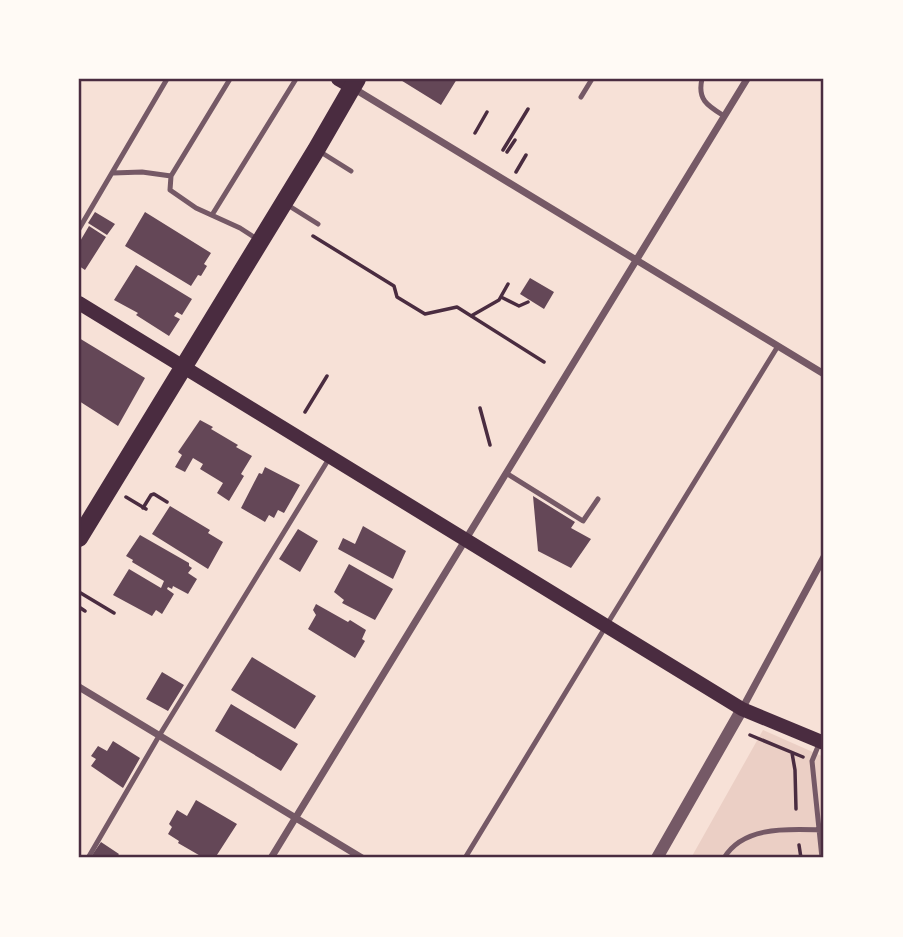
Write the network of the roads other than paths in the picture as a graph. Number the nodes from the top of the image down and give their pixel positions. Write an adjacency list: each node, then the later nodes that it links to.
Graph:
1 (167, 79): 12 (lane)
2 (230, 79): 13 (lane)
3 (296, 79): 15 (lane)
4 (592, 79): 8 (lane)
5 (702, 79): 9 (lane)
6 (747, 79): 9 (street)
7 (349, 82): 10 (main road); 19 (street)
8 (582, 97)
9 (724, 116): 19 (street)
10 (316, 150): 11 (lane); 14 (main road)
11 (351, 171)
12 (113, 173): 13 (lane); 17 (lane)
13 (172, 176): 15 (lane)
14 (284, 202): 16 (lane); 18 (main road)
15 (212, 215): 18 (lane)
16 (318, 224)
17 (79, 229)
18 (259, 241): 22 (main road)
19 (636, 259): 21 (street); 25 (street)
20 (79, 303): 22 (main road)
21 (778, 346): 23 (street); 30 (lane)
22 (183, 367): 24 (main road); 27 (main road)
23 (824, 374)
24 (330, 457): 28 (main road); 33 (lane)
25 (506, 473): 26 (lane); 28 (street)
26 (598, 499)
27 (79, 538)
28 (466, 540): 30 (main road); 35 (street)
29 (824, 557): 32 (street)
30 (606, 626): 32 (main road); 40 (lane)
31 (79, 687): 33 (street)
32 (742, 709): 34 (main road); 41 (street)
33 (159, 736): 35 (street); 37 (lane)
34 (822, 742): 36 (lane)
35 (295, 818): 38 (street); 39 (street)
36 (820, 830): 42 (lane); 43 (lane)
37 (88, 858)
38 (271, 858)
39 (362, 858)
40 (465, 858)
41 (657, 858)
42 (724, 858)
43 (822, 858)

